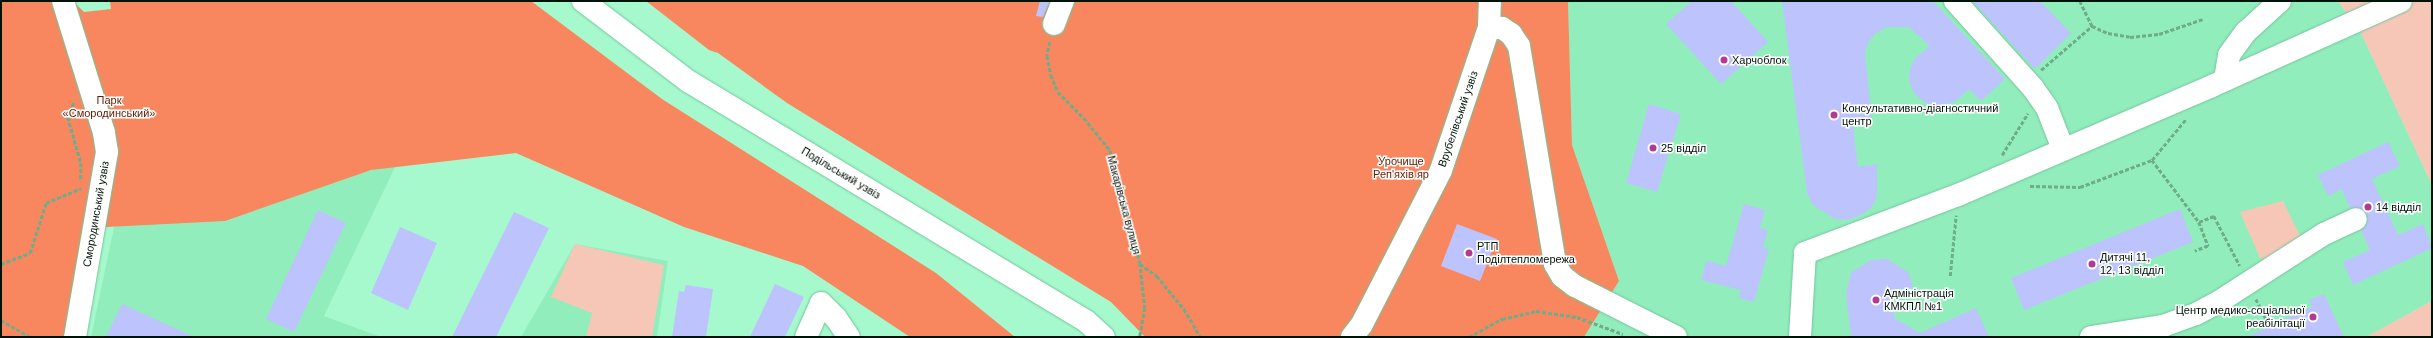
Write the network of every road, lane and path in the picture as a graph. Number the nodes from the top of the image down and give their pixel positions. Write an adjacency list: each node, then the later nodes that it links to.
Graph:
1 (63, 1): 34 (street, Смородинський узвіз)
2 (584, 1): 37 (street, Подільський узвіз)
3 (1063, 1): 10 (street)
4 (1490, 1): 12 (street, Врубелівський узвіз)
5 (1955, 1): 15 (street)
6 (2080, 1): 11 (path)
7 (2280, 1): 14 (street)
8 (2401, 1): 14 (street)
9 (2203, 19): 11 (path)
10 (1054, 24): 27 (path, Макарівська вулиця)
11 (2092, 26): 13 (path)
12 (1489, 27): 40 (street, Врубелівський узвіз); 42 (street)
13 (2042, 70)
14 (2225, 80): 18 (street)
15 (2038, 96): 18 (street); 19 (path)
16 (80, 106): 26 (path)
17 (2187, 117): 20 (path)
18 (2063, 149): 22 (street)
19 (2001, 156)
20 (2152, 160): 21 (path); 24 (path)
21 (2023, 185)
22 (1958, 195): 28 (path); 43 (street)
23 (2356, 219): 29 (street)
24 (2199, 222): 25 (path); 29 (path)
25 (2195, 250)
26 (1, 264)
27 (1140, 264): 38 (path); 39 (path, Макарівська вулиця)
28 (1950, 276)
29 (2248, 283): 31 (path); 44 (street)
30 (1, 320): 33 (path)
31 (2270, 326)
32 (1625, 335): 41 (path)
33 (31, 337)
34 (75, 337)
35 (806, 337): 36 (street)
36 (849, 337)
37 (1104, 337)
38 (1140, 337)
39 (1201, 337)
40 (1352, 337)
41 (1469, 337)
42 (1676, 337)
43 (1800, 337)
44 (2092, 337)

